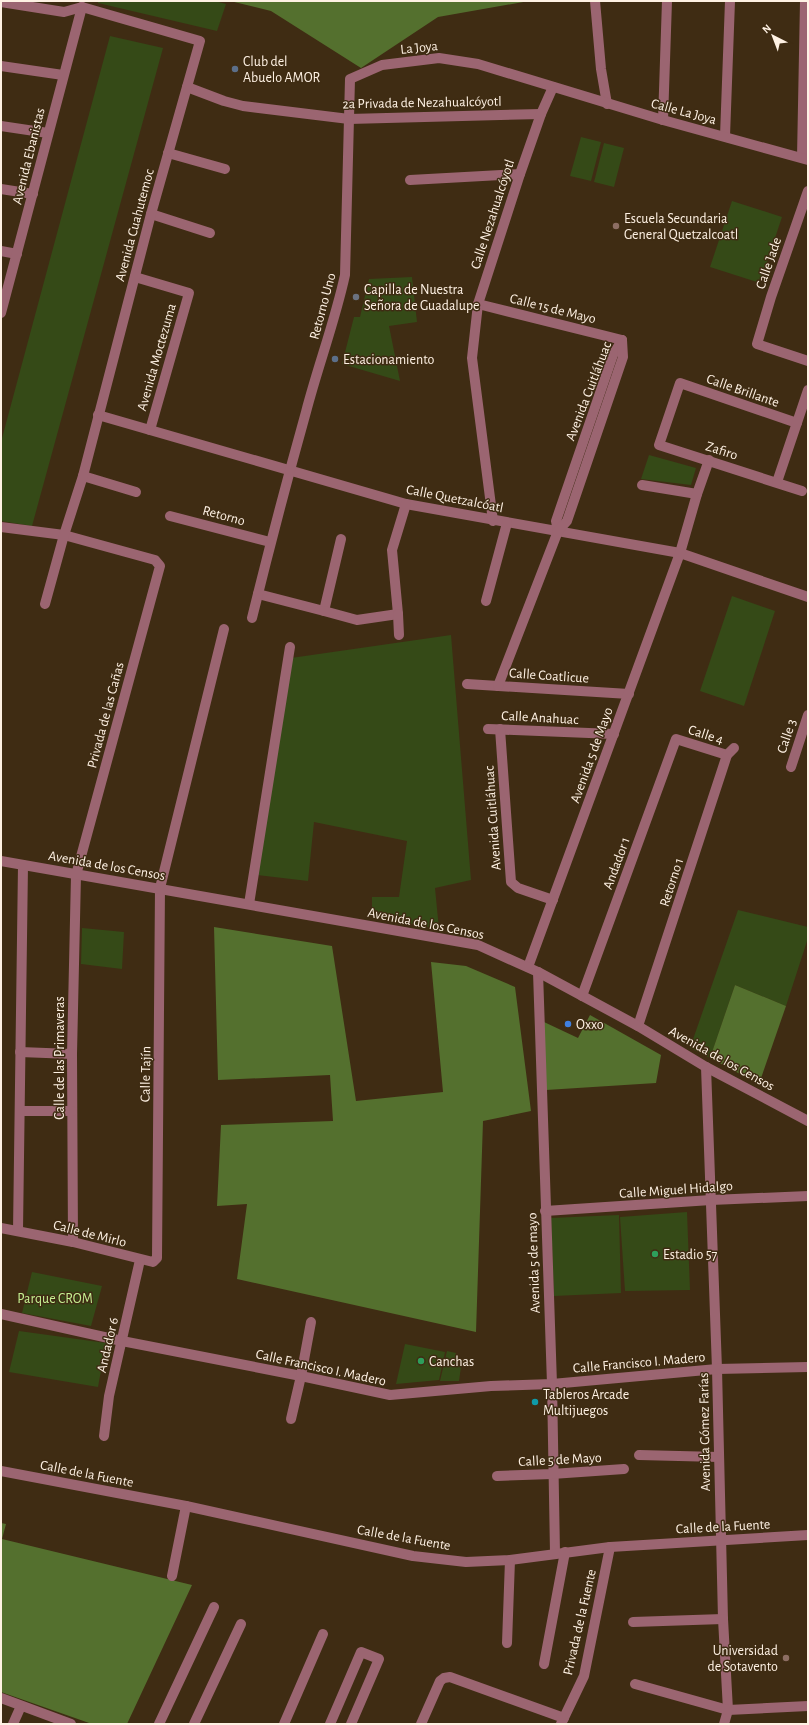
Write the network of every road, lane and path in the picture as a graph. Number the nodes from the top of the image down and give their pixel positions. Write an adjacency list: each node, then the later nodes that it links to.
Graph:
1 (595, 1): 11 (street)
2 (668, 1): 14 (street)
3 (730, 1): 17 (street)
4 (805, 1): 19 (street)
5 (1, 2): 6 (street)
6 (82, 7): 8 (street, Avenida Ebanistas); 9 (street, Avenida Cuahutemoc)
7 (1, 66): 8 (street)
8 (63, 75): 16 (street, Avenida Ebanistas)
9 (188, 87): 13 (street, 2a Privada de Nezahualcóyotl); 18 (street, Avenida Cuahutemoc)
10 (553, 87): 11 (street, Calle La Joya); 12 (street, Calle Nezahualcóyotl); 13 (street, La Joya)
11 (607, 104): 14 (street, Calle La Joya)
12 (541, 114): 13 (street, 2a Privada de Nezahualcóyotl); 21 (street, Calle Nezahualcóyotl)
13 (349, 119): 41 (street, Retorno Uno)
14 (663, 120): 17 (street, Calle La Joya)
15 (1, 126): 16 (street)
16 (48, 133): 25 (street, Avenida Ebanistas)
17 (725, 136): 19 (street, Calle La Joya)
18 (168, 153): 20 (street); 26 (street, Avenida Cuahutemoc)
19 (805, 158)
20 (226, 169)
21 (520, 174): 22 (street); 31 (street, Calle Nezahualcóyotl)
22 (410, 180)
23 (1, 190): 25 (street)
24 (808, 191): 34 (street, Calle Jade)
25 (33, 194): 29 (street, Avenida Ebanistas)
26 (151, 214): 27 (street); 30 (street, Avenida Cuahutemoc)
27 (210, 232)
28 (1, 251): 29 (street)
29 (17, 254): 32 (street, Avenida Ebanistas)
30 (135, 277): 36 (street, Avenida Cuahutemoc); 38 (street, Avenida Moctezuma)
31 (478, 304): 33 (street, Calle 15 de Mayo); 50 (street, Calle Nezahualcóyotl)
32 (1, 313)
33 (622, 340): 53 (street, Avenida Cuitláhuac)
34 (808, 361)
35 (808, 390): 37 (street)
36 (98, 415): 38 (street, Calle Quetzalcóatl); 42 (street, Avenida Cuahutemoc)
37 (797, 423): 39 (street, Calle Brillante); 43 (street)
38 (150, 430): 41 (street, Calle Quetzalcóatl)
39 (659, 445): 40 (street, Zafiro)
40 (709, 460): 43 (street, Zafiro); 47 (street)
41 (291, 471): 48 (street, Calle Quetzalcóatl); 56 (street)
42 (83, 476): 46 (street); 54 (street, Avenida Cuahutemoc)
43 (777, 482): 45 (street, Zafiro)
44 (642, 485): 47 (street)
45 (802, 491)
46 (136, 492)
47 (697, 494): 57 (street)
48 (406, 504): 50 (street, Calle Quetzalcóatl); 63 (street)
49 (170, 516): 56 (street, Retorno)
50 (493, 521): 51 (street, Calle Quetzalcóatl)
51 (507, 523): 53 (street, Calle Quetzalcóatl); 60 (street)
52 (1, 527): 54 (street)
53 (558, 531): 57 (street, Calle Quetzalcóatl); 69 (street, Avenida Cuitláhuac)
54 (64, 535): 61 (street, Avenida Cuahutemoc); 80 (street, Privada de las Cañas)
55 (341, 539): 62 (street)
56 (270, 542): 58 (street)
57 (680, 553): 59 (street, Calle Quetzalcóatl); 70 (street, Avenida 5 de Mayo)
58 (258, 594): 62 (street); 64 (street)
59 (808, 597)
60 (486, 601)
61 (45, 604)
62 (324, 611): 63 (street)
63 (398, 614): 66 (street)
64 (252, 618)
65 (224, 629): 81 (street, Calle Tajín)
66 (399, 635)
67 (290, 647): 83 (street)
68 (467, 684): 69 (street, Calle Coatlicue)
69 (498, 686): 70 (street, Calle Coatlicue)
70 (629, 694): 74 (street, Avenida 5 de Mayo)
71 (808, 715): 77 (street, Calle 3)
72 (488, 729): 73 (street, Calle Anahuac)
73 (500, 729): 74 (street, Calle Anahuac); 82 (street, Avenida Cuitláhuac)
74 (614, 734): 82 (street, Avenida 5 de Mayo)
75 (676, 739): 76 (street, Calle 4); 86 (street, Andador 1)
76 (731, 752): 87 (street, Retorno 1)
77 (791, 767)
78 (1, 861): 79 (street, Avenida de los Censos)
79 (23, 865): 80 (street, Avenida de los Censos); 88 (street)
80 (76, 875): 81 (street, Avenida de los Censos); 89 (street, Calle de las Primaveras)
81 (160, 888): 83 (street, Avenida de los Censos); 101 (street, Calle Tajín)
82 (553, 900): 84 (street, Avenida 5 de Mayo)
83 (249, 904): 84 (street, Avenida de los Censos)
84 (528, 967): 85 (street, Avenida de los Censos)
85 (538, 972): 86 (street, Avenida de los Censos); 96 (street, Avenida 5 de mayo)
86 (582, 996): 87 (street, Avenida de los Censos)
87 (638, 1026): 90 (street, Avenida de los Censos)
88 (20, 1052): 89 (street); 91 (street)
89 (72, 1054): 92 (street, Calle de las Primaveras)
90 (706, 1067): 93 (street, Avenida de los Censos); 95 (street, Avenida Gómez Farías)
91 (20, 1111): 92 (street); 98 (street)
92 (72, 1111): 99 (street, Calle de las Primaveras)
93 (808, 1121)
94 (808, 1196): 95 (street, Calle Miguel Hidalgo)
95 (711, 1200): 96 (street, Calle Miguel Hidalgo); 106 (street, Avenida Gómez Farías)
96 (545, 1211): 108 (street, Avenida 5 de mayo)
97 (1, 1228): 98 (street, Calle de Mirlo)
98 (18, 1231): 99 (street, Calle de Mirlo)
99 (73, 1242): 100 (street, Calle de Mirlo)
100 (140, 1260): 101 (street, Calle de Mirlo); 104 (street, Andador 6)
101 (156, 1260)
102 (1, 1314): 104 (street, Calle Francisco I. Madero)
103 (311, 1322): 107 (street)
104 (122, 1341): 107 (street, Calle Francisco I. Madero); 110 (street, Andador 6)
105 (808, 1367): 106 (street, Calle Francisco I. Madero)
106 (717, 1369): 108 (street, Calle Francisco I. Madero); 112 (street, Avenida Gómez Farías)
107 (301, 1376): 108 (street, Calle Francisco I. Madero); 109 (street)
108 (552, 1384): 115 (street, Avenida 5 de mayo)
109 (291, 1419)
110 (104, 1436)
111 (639, 1455): 112 (street)
112 (719, 1457): 119 (street, Avenida Gómez Farías)
113 (624, 1469): 115 (street, Calle 5 de Mayo)
114 (1, 1470): 117 (street, Calle de la Fuente)
115 (552, 1474): 116 (street, Calle 5 de Mayo); 122 (street, Avenida 5 de mayo)
116 (497, 1476)
117 (186, 1506): 123 (street, Calle de la Fuente); 124 (street)
118 (808, 1535): 119 (street, Calle de la Fuente)
119 (721, 1540): 120 (street, Calle de la Fuente); 126 (street, Avenida Gómez Farías)
120 (610, 1547): 121 (street, Calle de la Fuente); 137 (street, Privada de la Fuente)
121 (565, 1552): 122 (street, Calle de la Fuente); 131 (street)
122 (555, 1553): 123 (street, Calle de la Fuente)
123 (510, 1560): 130 (street)
124 (172, 1576)
125 (214, 1607): 140 (street)
126 (723, 1618): 127 (street); 136 (street, Avenida Gómez Farías)
127 (633, 1622)
128 (240, 1624): 141 (street)
129 (323, 1634): 142 (street)
130 (507, 1643)
131 (544, 1664)
132 (635, 1684): 136 (street)
133 (1, 1698): 134 (street)
134 (21, 1706): 138 (street); 139 (street)
135 (808, 1706): 136 (street)
136 (728, 1710): 146 (street, Avenida Gómez Farías)
137 (562, 1721): 145 (street)
138 (13, 1724)
139 (71, 1724)
140 (159, 1724)
141 (194, 1724)
142 (284, 1724)
143 (330, 1724): 144 (street)
144 (351, 1724)
145 (421, 1724)
146 (724, 1724)

